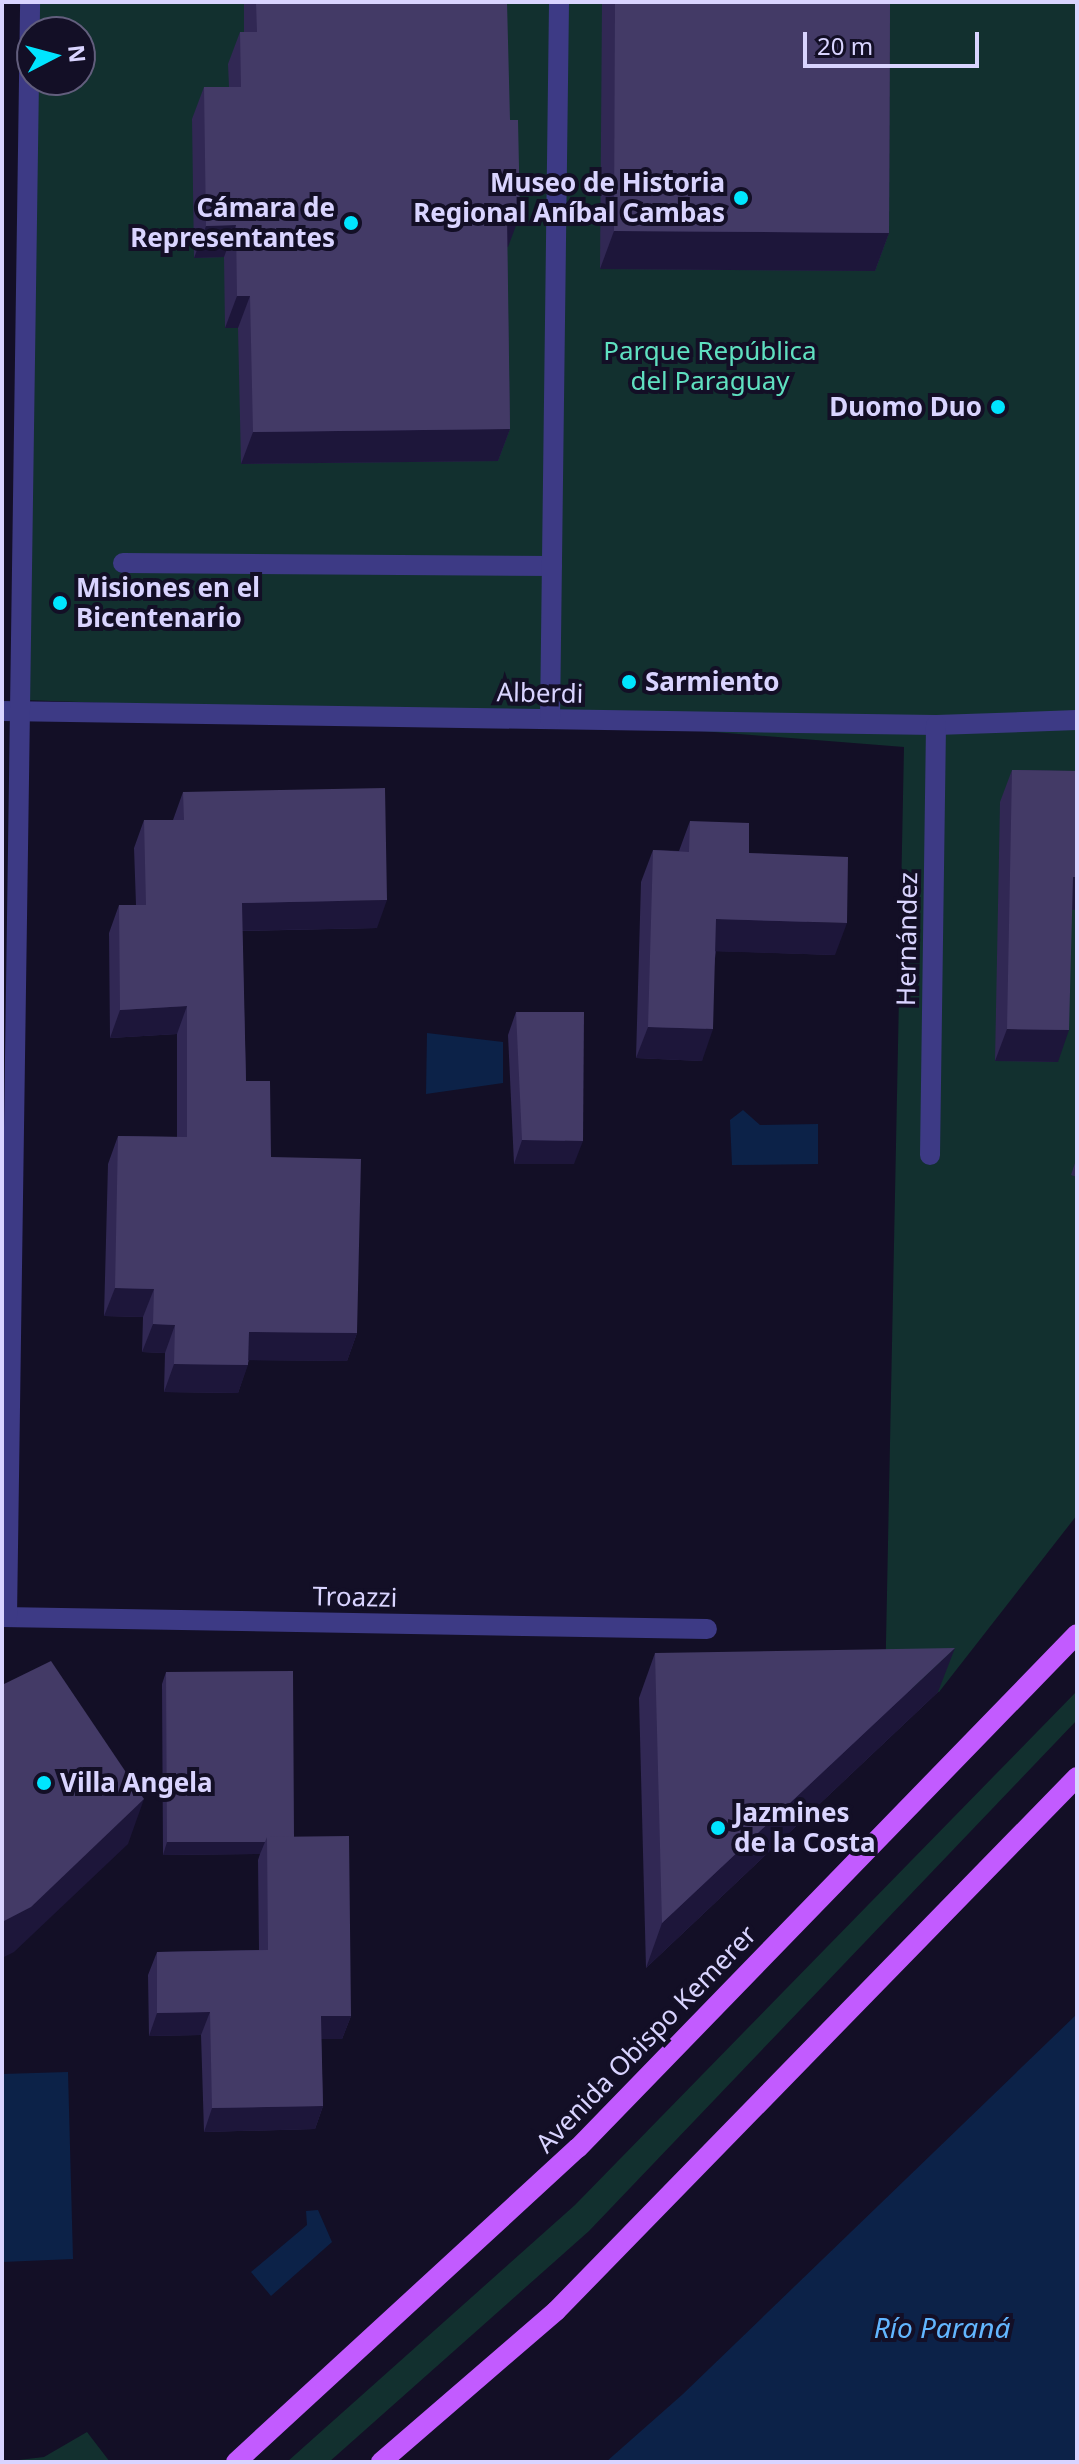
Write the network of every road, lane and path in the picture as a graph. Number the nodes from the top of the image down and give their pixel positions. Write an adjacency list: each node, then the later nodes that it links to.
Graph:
1 (30, 2): 5 (street)
2 (559, 2): 4 (street)
3 (123, 563): 4 (street)
4 (552, 566): 6 (street)
5 (11, 711): 6 (street, Alberdi); 10 (street)
6 (550, 719): 8 (street, Alberdi)
7 (1077, 720): 8 (street, Alberdi)
8 (936, 725): 9 (street, Hernández)
9 (930, 1155)
10 (5, 1617): 11 (street, Troazzi)
11 (707, 1629)
12 (1077, 1634): 14 (main road, Avenida Obispo Kemerer)
13 (1077, 1777): 15 (main road)
14 (236, 2462)
15 (381, 2462)

